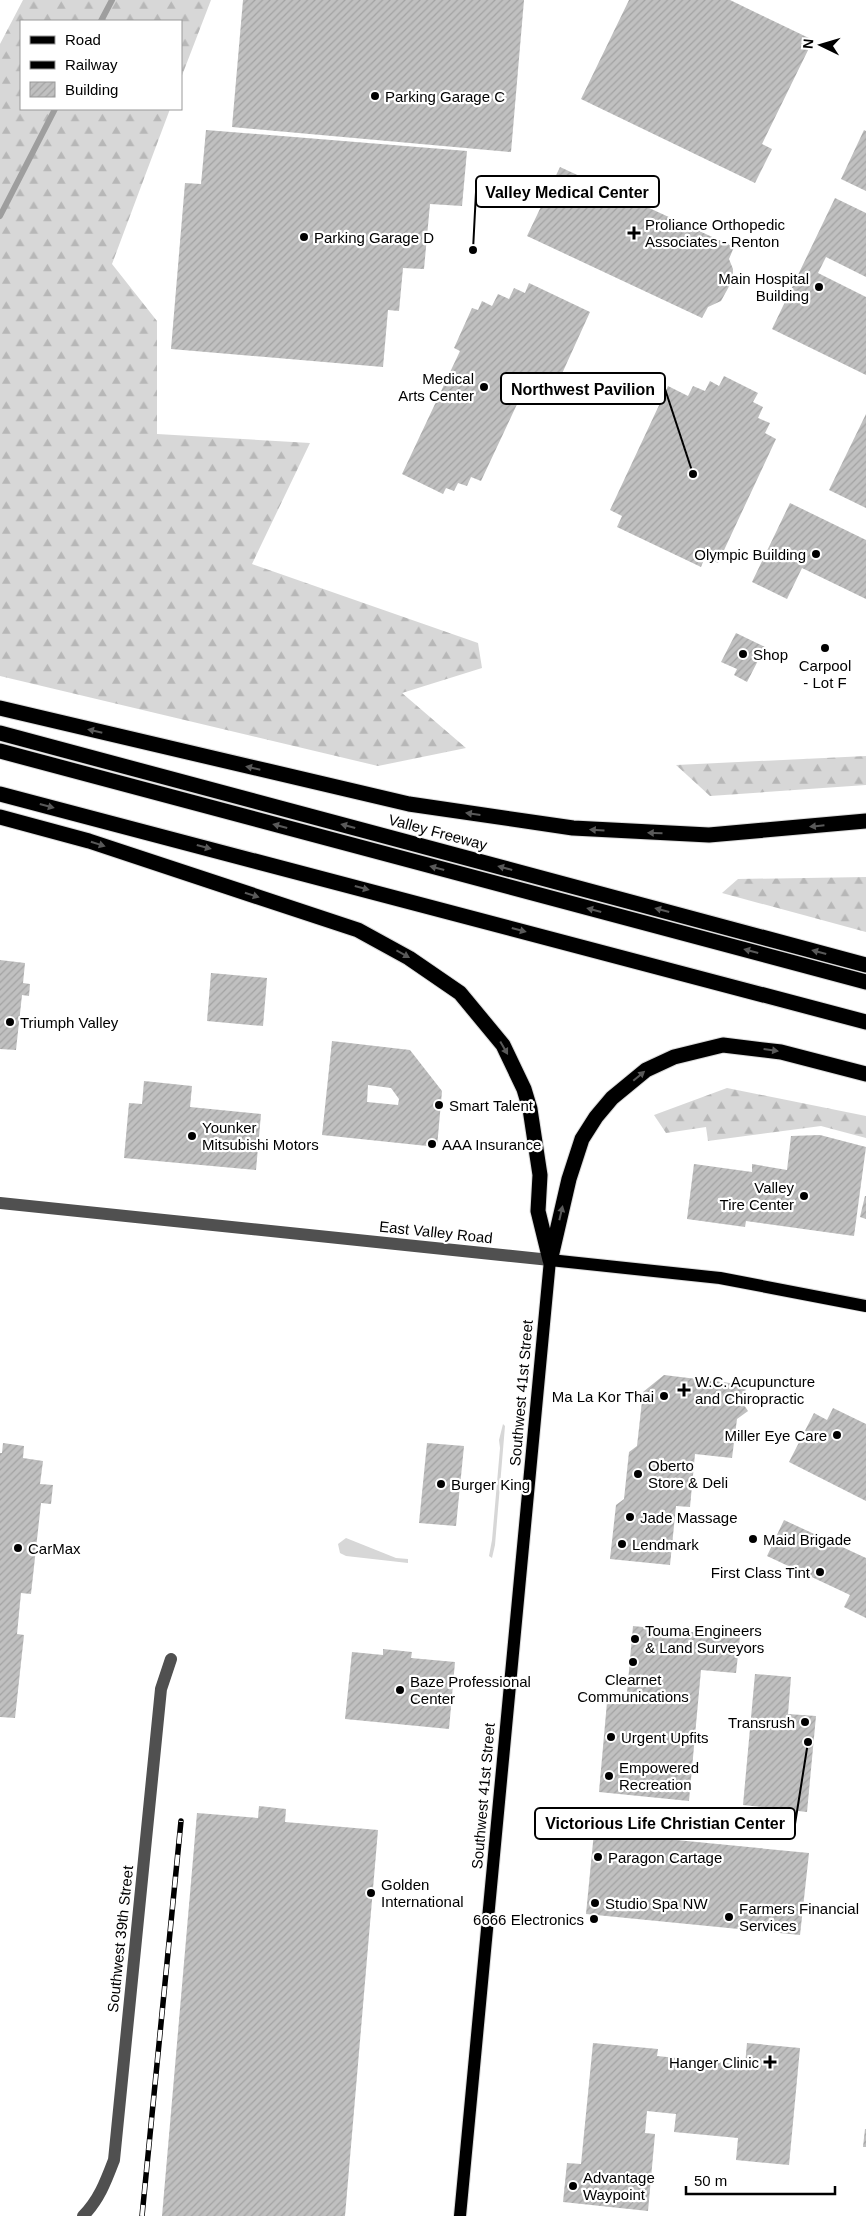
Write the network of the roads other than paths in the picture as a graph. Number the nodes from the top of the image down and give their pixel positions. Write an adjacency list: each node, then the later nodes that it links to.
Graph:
1 (0, 708): 6 (highway, one-way to 1)
2 (0, 733): 7 (highway, Valley Freeway, one-way to 2)
3 (0, 751): 8 (highway, one-way to 3)
4 (0, 794): 9 (highway, one-way to 9)
5 (0, 817): 12 (highway, one-way to 12)
6 (866, 821)
7 (866, 965)
8 (866, 982)
9 (866, 1022)
10 (866, 1074): 12 (highway, one-way to 10)
11 (0, 1203): 12 (street, East Valley Road)
12 (550, 1260): 13 (main road, East Valley Road); 16 (main road, Southwest 41st Street)
13 (866, 1306)
14 (170, 1659): 15 (street, Southwest 39th Street)
15 (83, 2216)
16 (460, 2216)

